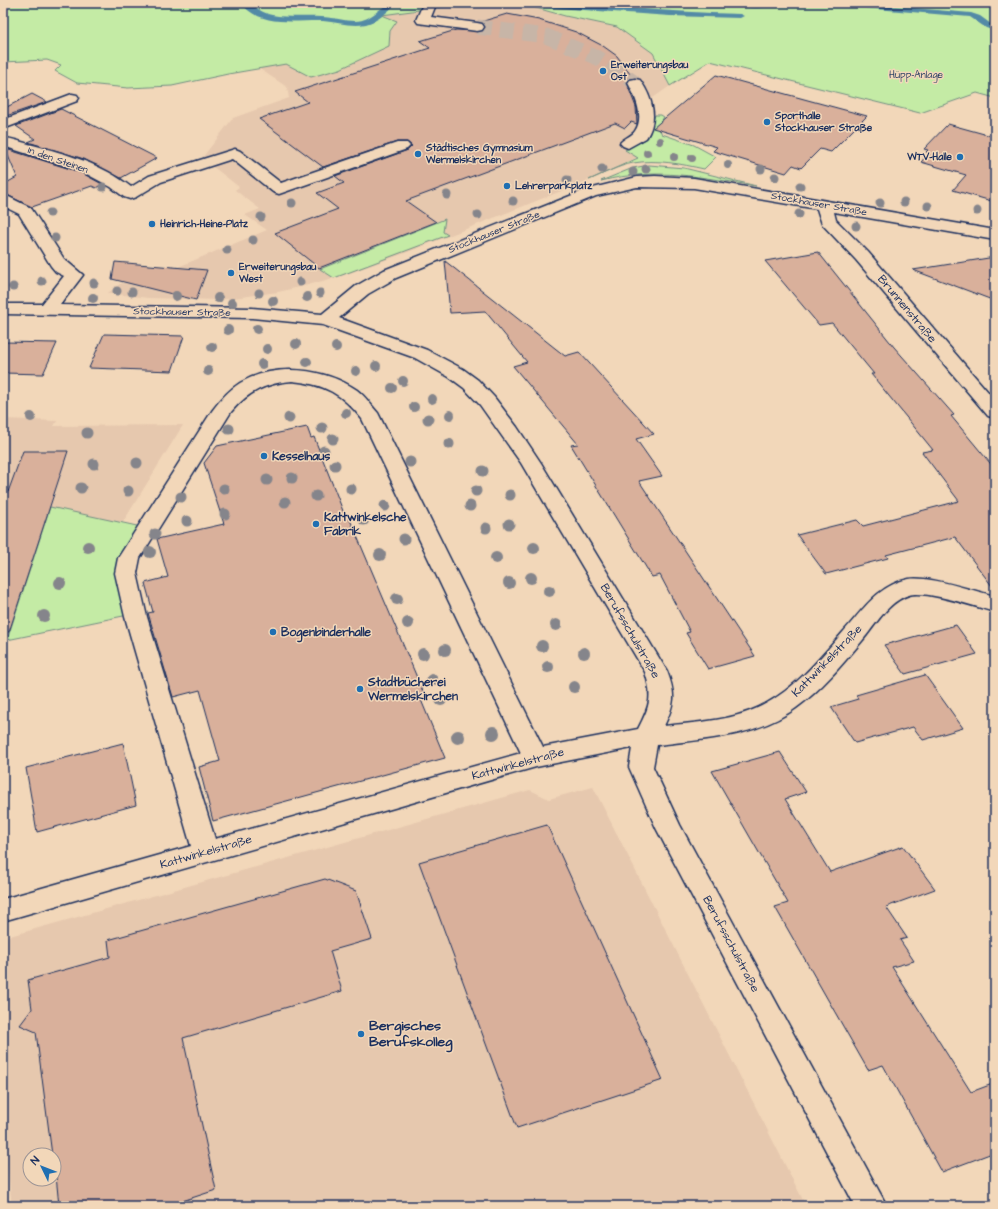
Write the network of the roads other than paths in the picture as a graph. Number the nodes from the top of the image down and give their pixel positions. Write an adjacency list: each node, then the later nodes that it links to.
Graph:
1 (428, 7): 2 (street)
2 (477, 27)
3 (635, 83): 7 (street)
4 (72, 98): 5 (street)
5 (3, 125)
6 (3, 138): 8 (street, In den Steinen)
7 (628, 144)
8 (402, 146)
9 (3, 199): 13 (street)
10 (824, 205): 11 (street, Stockhauser Straße); 14 (street, Stockhauser Straße); 15 (street, Brunnenstraße)
11 (995, 235)
12 (3, 309): 13 (street, Stockhauser Straße)
13 (47, 310): 14 (street, Stockhauser Straße)
14 (326, 320): 17 (street, Berufsschulstraße)
15 (992, 406)
16 (995, 604): 17 (street, Kattwinkelstraße)
17 (646, 737): 18 (street, Kattwinkelstraße); 21 (street, Berufsschulstraße)
18 (536, 758): 19 (street, Kattwinkelstraße); 19 (street)
19 (206, 853): 20 (street, Kattwinkelstraße)
20 (3, 910)
21 (872, 1206)

